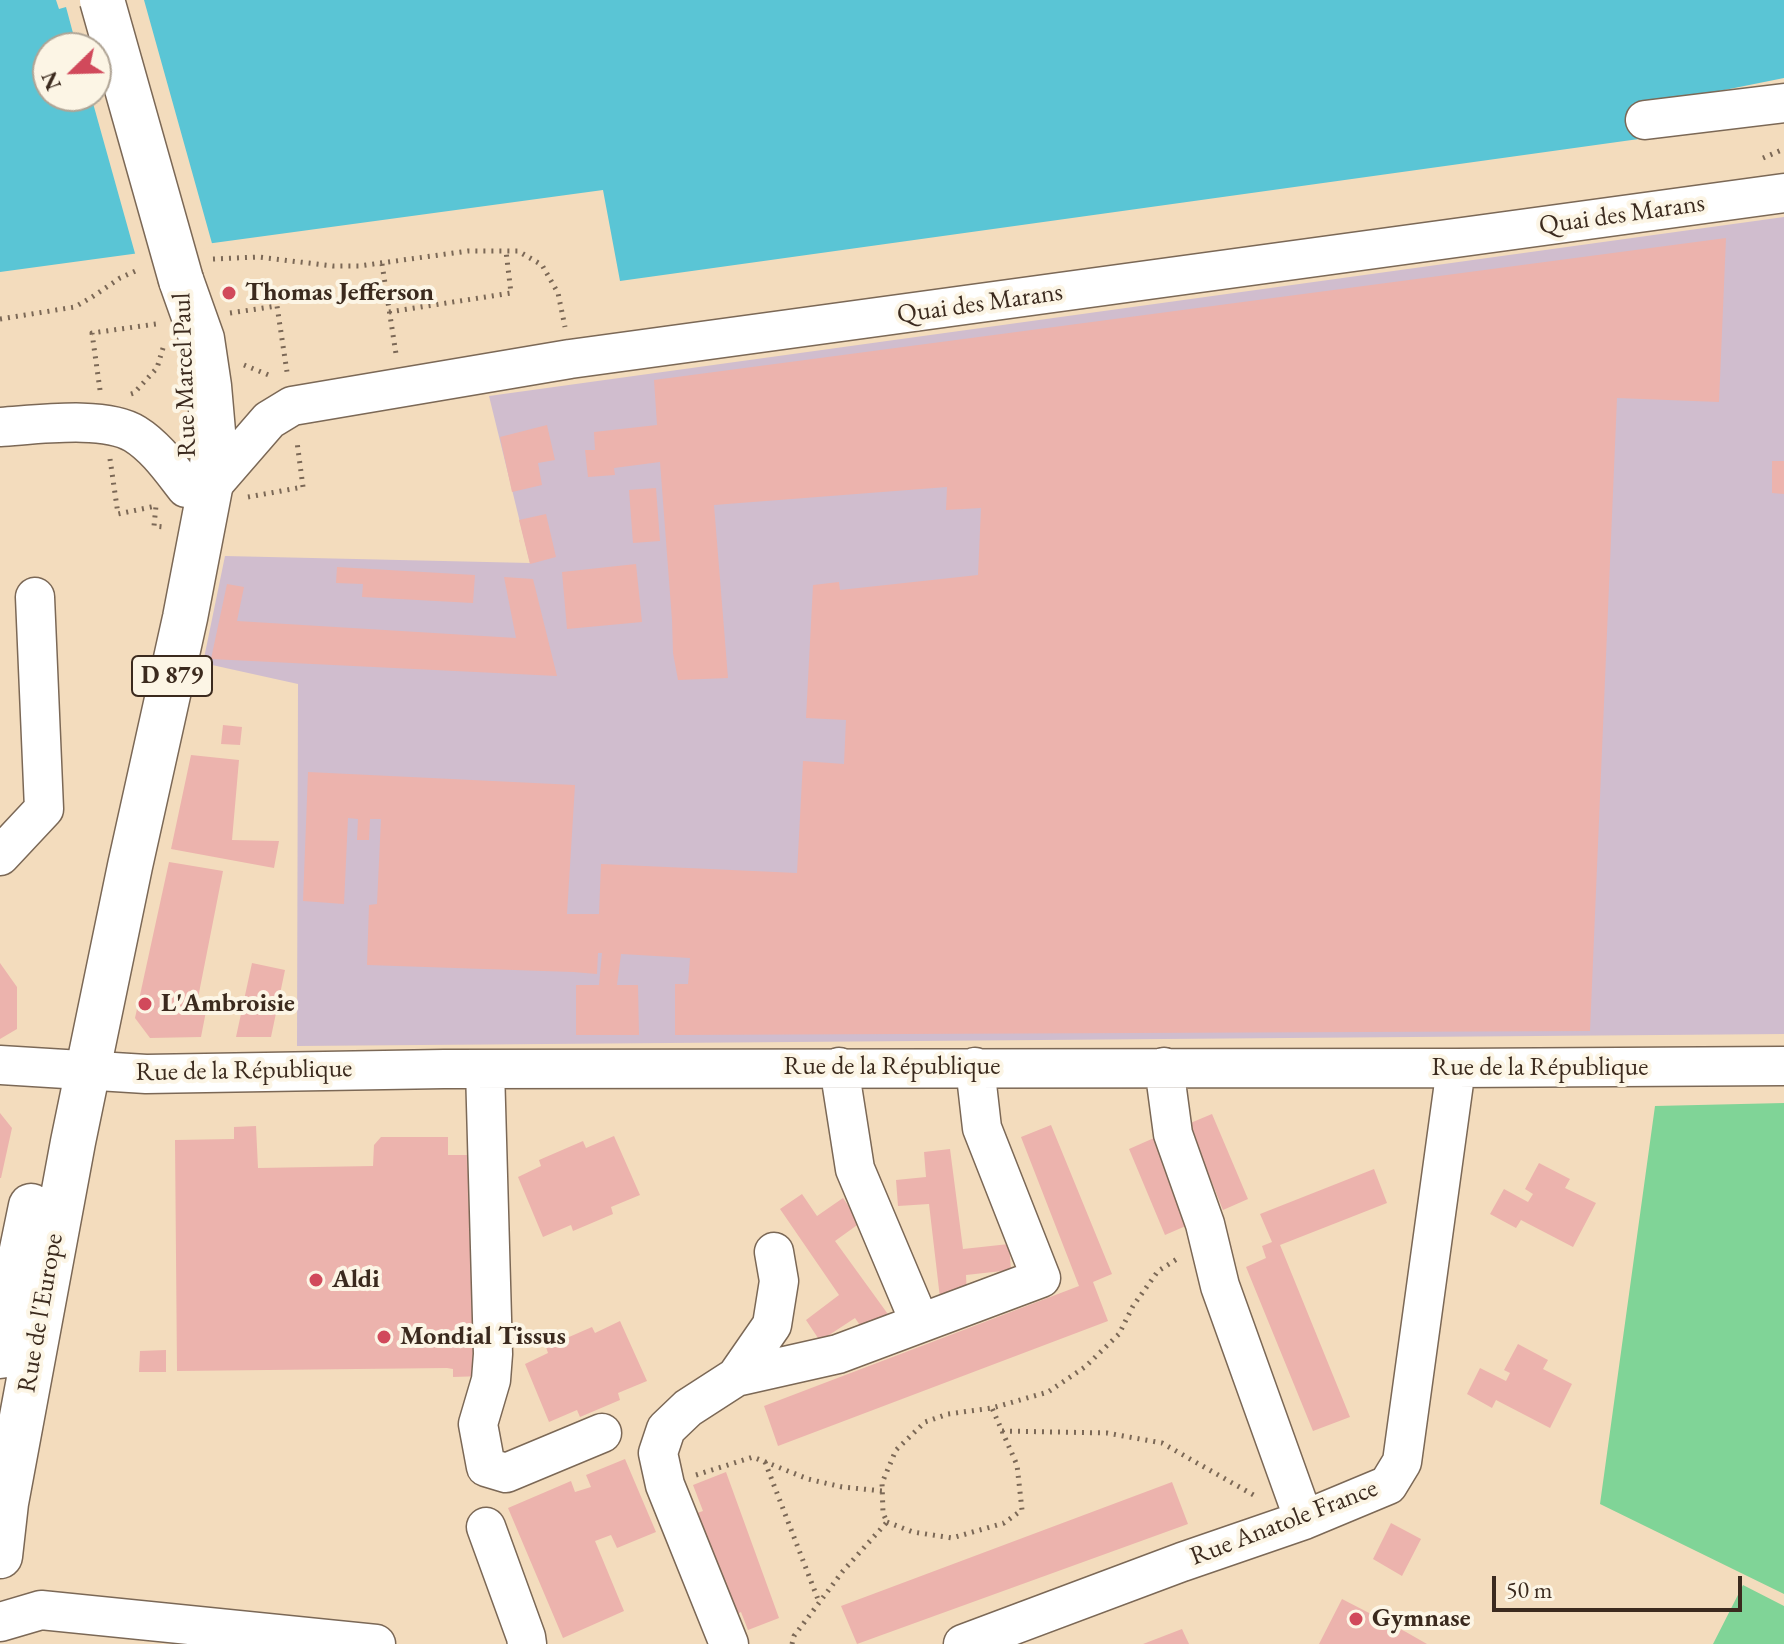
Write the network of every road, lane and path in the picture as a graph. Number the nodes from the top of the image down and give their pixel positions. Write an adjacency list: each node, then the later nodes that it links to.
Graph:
1 (102, 0): 7 (main road, D 879, bridge)
2 (1784, 103): 3 (street)
3 (1645, 120)
4 (1781, 193): 17 (street, Quai des Marans)
5 (506, 251): 6 (path); 6 (path); 11 (path)
6 (382, 264): 7 (path)
7 (177, 269): 9 (path); 17 (main road, Rue Marcel Paul / D 879)
8 (216, 316): 13 (path)
9 (0, 319)
10 (164, 323): 15 (path)
11 (566, 330)
12 (164, 345): 14 (path)
13 (288, 377)
14 (123, 397)
15 (102, 404)
16 (0, 427): 17 (street)
17 (198, 488): 26 (main road, Rue Marcel Paul / D 879)
18 (35, 597): 19 (street)
19 (0, 856)
20 (0, 1065): 26 (street, Rue de la République)
21 (1784, 1066): 25 (street, Rue de la République)
22 (839, 1067): 23 (street, Rue de la République); 27 (street, Rue de la République); 30 (street)
23 (975, 1067): 24 (street, Rue de la République); 30 (street)
24 (1164, 1067): 25 (street, Rue de la République); 28 (street)
25 (1456, 1068): 40 (street, Rue Anatole France)
26 (74, 1069): 27 (street, Rue de la République); 31 (main road, Rue de l'Europe / D 879); 42 (main road, Rue de l'Europe / D 879)
27 (485, 1069): 35 (street)
28 (1208, 1239): 33 (path); 40 (street)
29 (774, 1252): 32 (street)
30 (920, 1323): 32 (street)
31 (0, 1356)
32 (736, 1377): 37 (street)
33 (992, 1408): 34 (path); 38 (path)
34 (1002, 1431): 39 (path); 40 (path)
35 (602, 1433)
36 (765, 1462): 37 (path); 38 (path); 43 (path)
37 (665, 1485): 47 (street)
38 (883, 1491): 39 (path)
39 (887, 1522): 43 (path)
40 (1295, 1523): 49 (street, Rue Anatole France)
41 (486, 1527): 46 (street)
42 (0, 1556)
43 (819, 1603): 48 (path)
44 (0, 1622): 45 (street)
45 (376, 1644)
46 (527, 1644)
47 (729, 1644)
48 (792, 1644)
49 (963, 1644)

